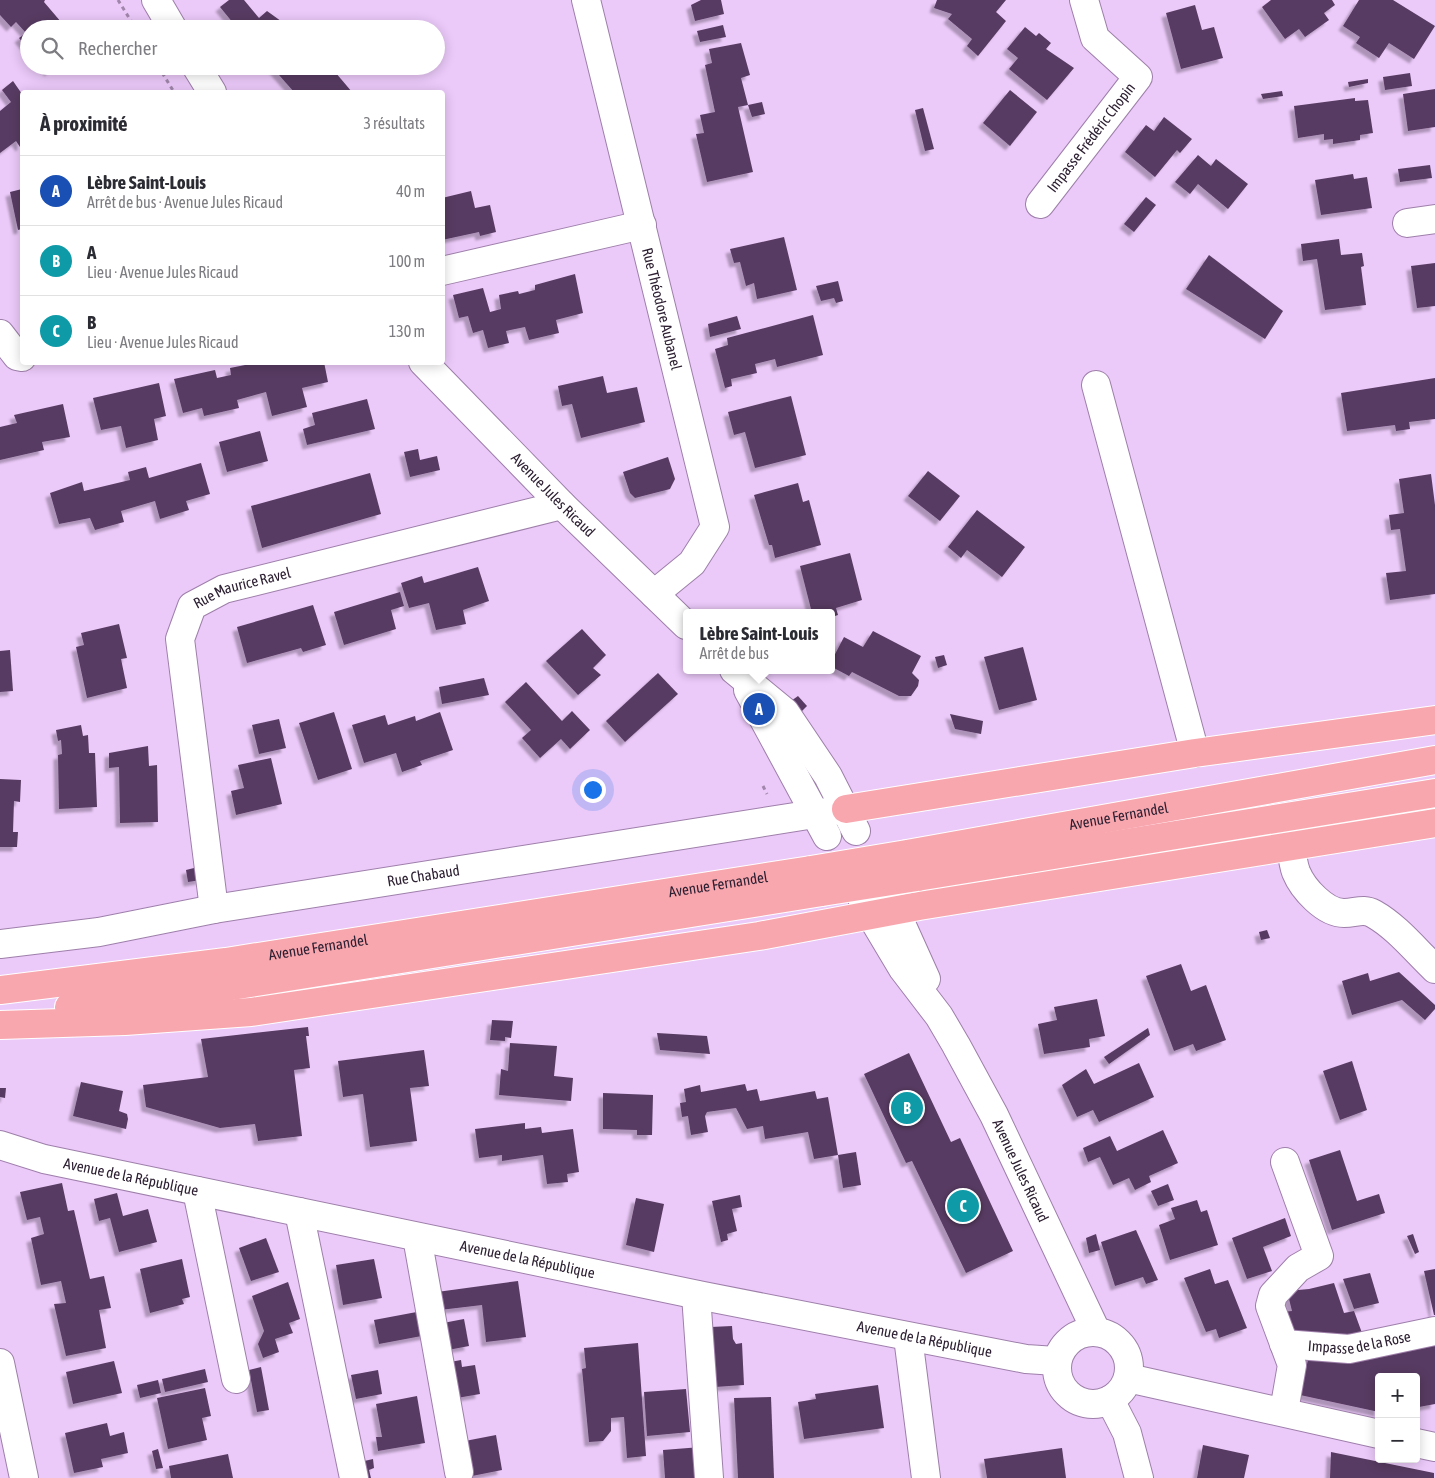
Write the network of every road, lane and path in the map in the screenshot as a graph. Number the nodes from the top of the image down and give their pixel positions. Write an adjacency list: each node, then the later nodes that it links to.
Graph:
1 (118, 0): 5 (path)
2 (156, 0): 6 (street)
3 (586, 0): 14 (street, Rue Théodore Aubanel)
4 (1084, 0): 11 (street, Impasse Frédéric Chopin)
5 (130, 20)
6 (168, 20)
7 (164, 75): 9 (path)
8 (202, 75): 10 (street)
9 (173, 90)
10 (211, 90)
11 (1040, 204)
12 (1435, 219): 13 (street)
13 (1407, 222)
14 (642, 225): 15 (street); 21 (street, Rue Théodore Aubanel)
15 (445, 270)
16 (0, 334): 17 (street)
17 (20, 357)
18 (426, 365): 20 (street, Avenue Jules Ricaud)
19 (1096, 385): 26 (street)
20 (562, 505): 21 (street, Avenue Jules Ricaud); 36 (street, Rue Maurice Ravel)
21 (654, 594): 22 (street, Avenue Jules Ricaud)
22 (683, 622)
23 (738, 674): 29 (street)
24 (738, 674): 31 (street)
25 (1435, 720): 26 (main road)
26 (1195, 753): 29 (main road)
27 (1435, 760): 33 (main road, Avenue Fernandel)
28 (1435, 793): 33 (main road, Avenue Fernandel)
29 (851, 820): 31 (street, Rue Chabaud)
30 (1435, 823): 32 (main road)
31 (821, 825): 36 (street, Rue Chabaud)
32 (1290, 845): 35 (main road); 38 (street)
33 (912, 866): 34 (main road, Avenue Fernandel, bridge)
34 (817, 881): 39 (main road, Avenue Fernandel); 40 (main road, Avenue Fernandel)
35 (879, 906): 41 (main road); 48 (street, Avenue Jules Ricaud)
36 (214, 909): 37 (street, Rue Chabaud)
37 (0, 944)
38 (1435, 969)
39 (0, 990)
40 (0, 1015)
41 (0, 1025)
42 (0, 1145): 44 (street, Avenue de la République)
43 (1285, 1162): 51 (street, Impasse de la Rose)
44 (197, 1191): 45 (street, Avenue de la République); 55 (street)
45 (299, 1212): 46 (street, Avenue de la République); 63 (street)
46 (417, 1237): 47 (street, Avenue de la République); 61 (street)
47 (696, 1295): 50 (street, Avenue de la République); 64 (street)
48 (1096, 1331): 52 (street); 54 (street)
49 (1435, 1331): 51 (street, Impasse de la Rose)
50 (908, 1337): 52 (street, Avenue de la République); 65 (street)
51 (1284, 1344): 57 (street, Impasse de la Rose)
52 (1056, 1361): 56 (street)
53 (0, 1363): 62 (street)
54 (1128, 1378): 56 (street); 57 (street)
55 (236, 1379)
56 (1110, 1400): 66 (street)
57 (1284, 1411): 58 (street)
58 (1375, 1433)
59 (1420, 1444): 60 (street)
60 (1435, 1447)
61 (459, 1472)
62 (24, 1478)
63 (354, 1478)
64 (709, 1478)
65 (926, 1478)
66 (1139, 1478)

